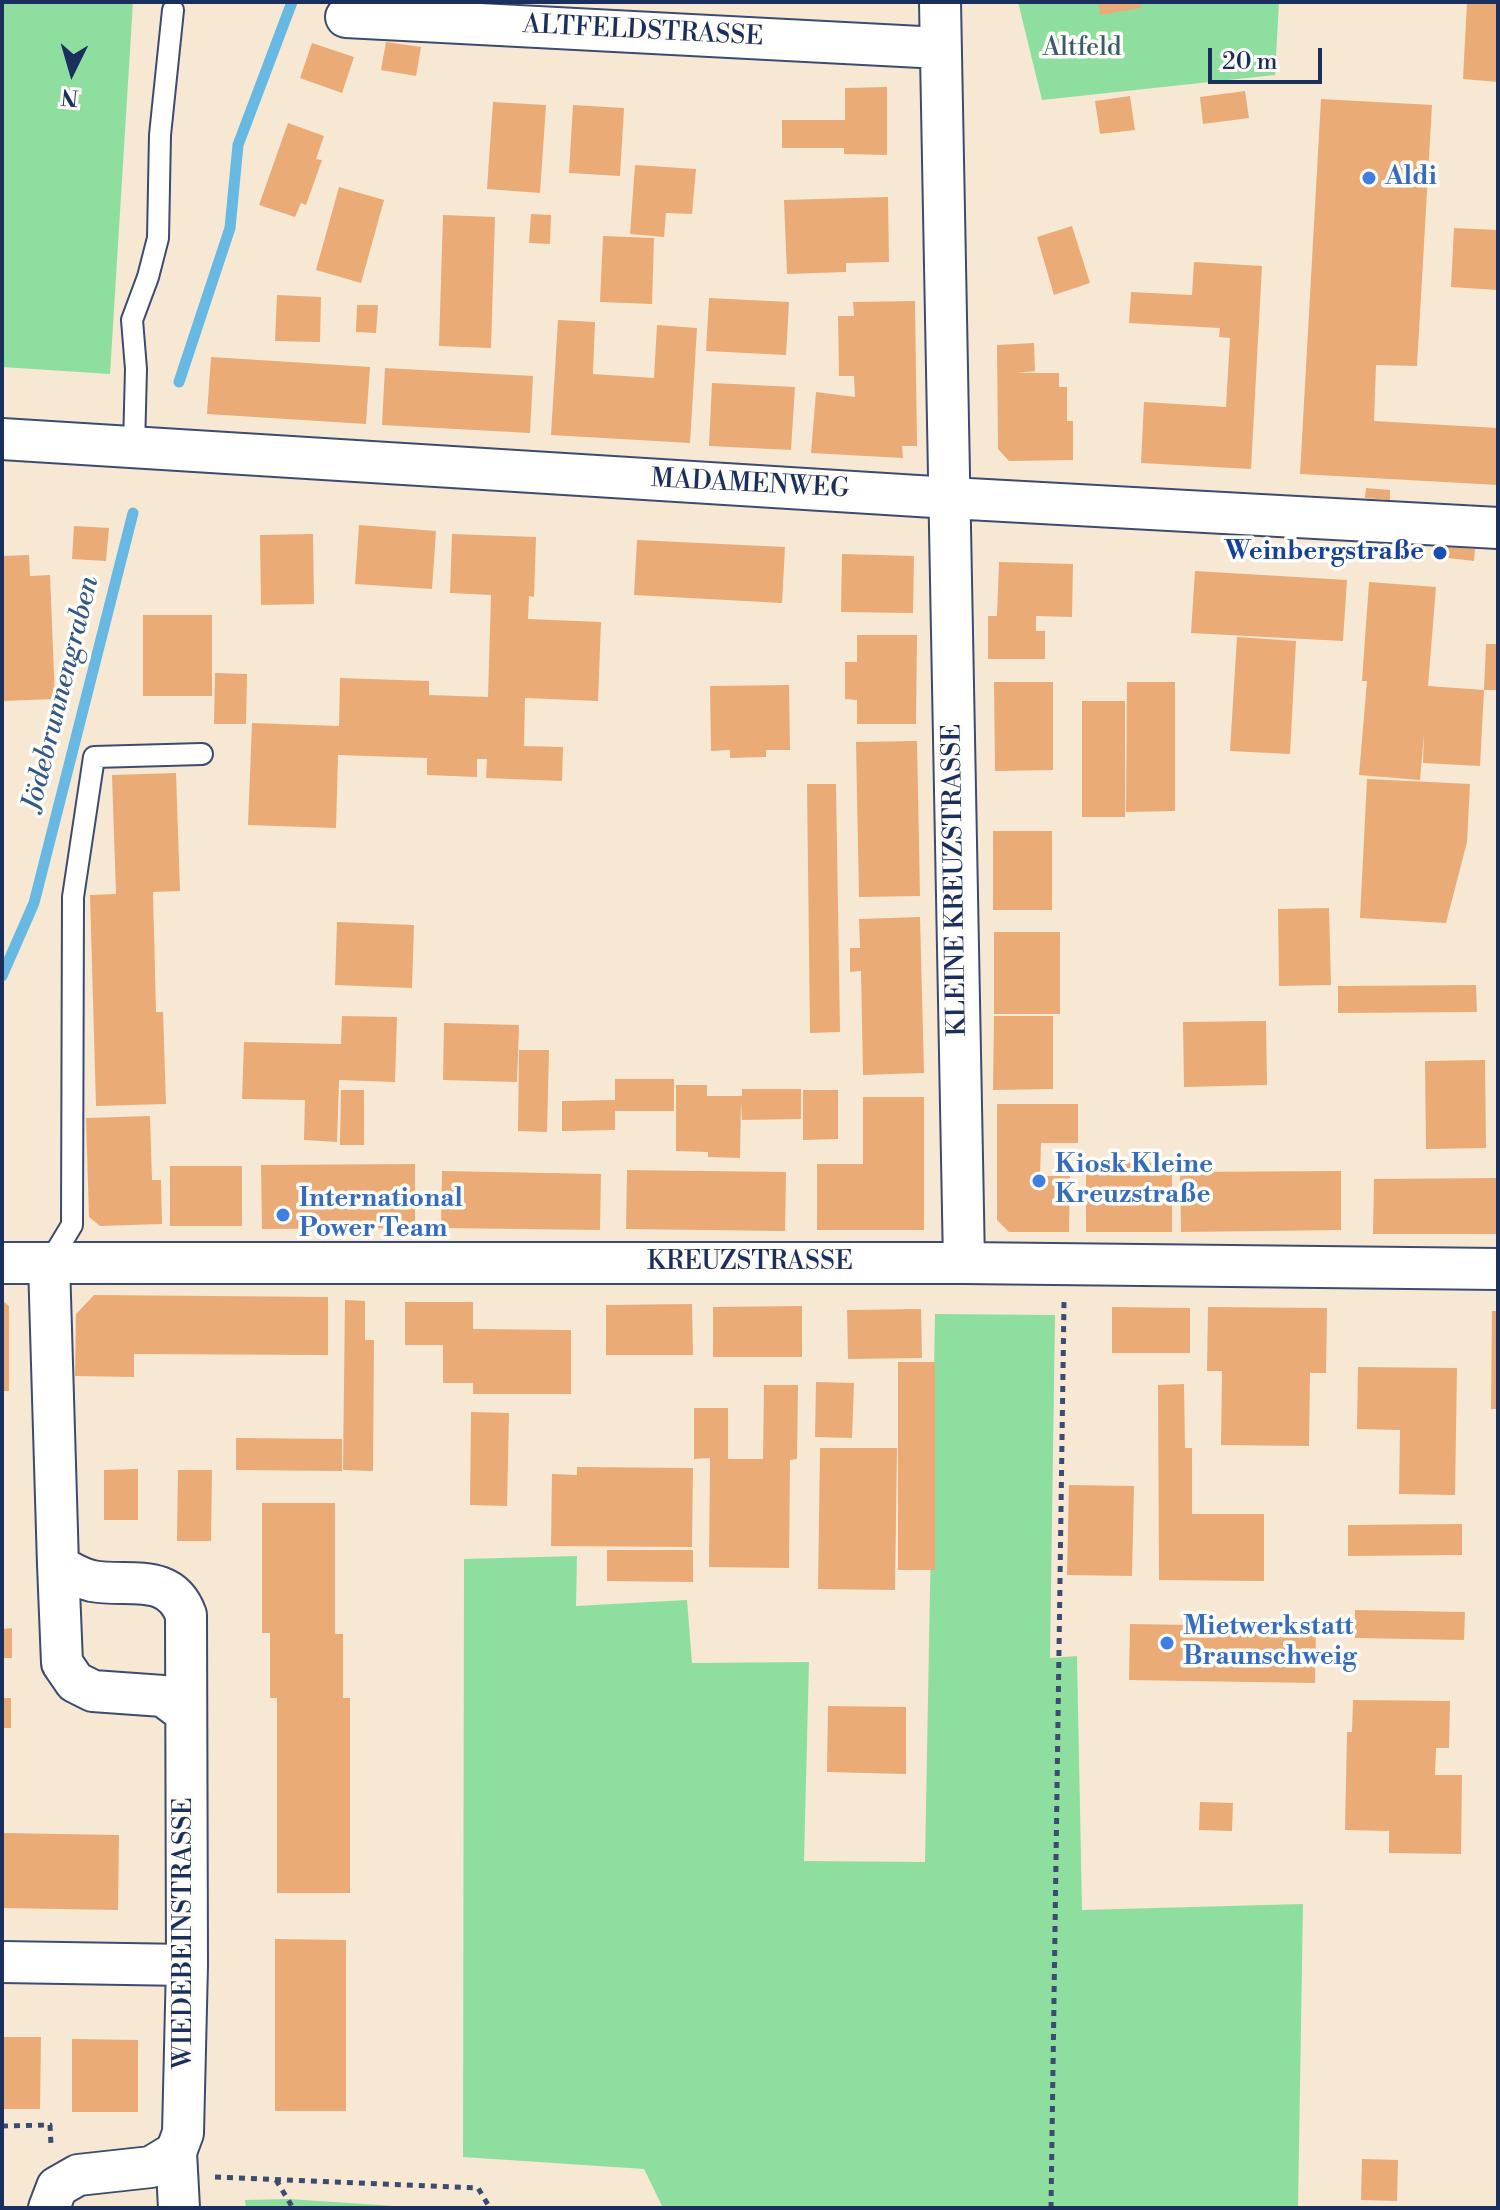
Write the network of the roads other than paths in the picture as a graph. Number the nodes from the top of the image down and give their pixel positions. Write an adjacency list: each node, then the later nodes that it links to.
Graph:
1 (940, 2): 4 (street)
2 (173, 10): 6 (lane)
3 (346, 17): 4 (street, ALTFELDSTRASSE)
4 (940, 48): 7 (street)
5 (2, 439): 6 (street, MADAMENWEG)
6 (134, 447): 7 (street, MADAMENWEG)
7 (950, 498): 8 (street, MADAMENWEG); 12 (street, KLEINE KREUZSTRASSE)
8 (1498, 528)
9 (202, 754): 11 (lane)
10 (2, 1263): 11 (street, KREUZSTRASSE)
11 (49, 1263): 12 (street, KREUZSTRASSE); 14 (street)
12 (964, 1263): 13 (street, KREUZSTRASSE)
13 (1498, 1269)
14 (58, 1565): 15 (street); 15 (street, WIEDEBEINSTRASSE)
15 (186, 1713): 17 (street, WIEDEBEINSTRASSE)
16 (2, 1962): 17 (street)
17 (187, 1965): 18 (street, WIEDEBEINSTRASSE)
18 (176, 2152): 19 (street); 20 (street, WIEDEBEINSTRASSE)
19 (49, 2208)
20 (179, 2208)

